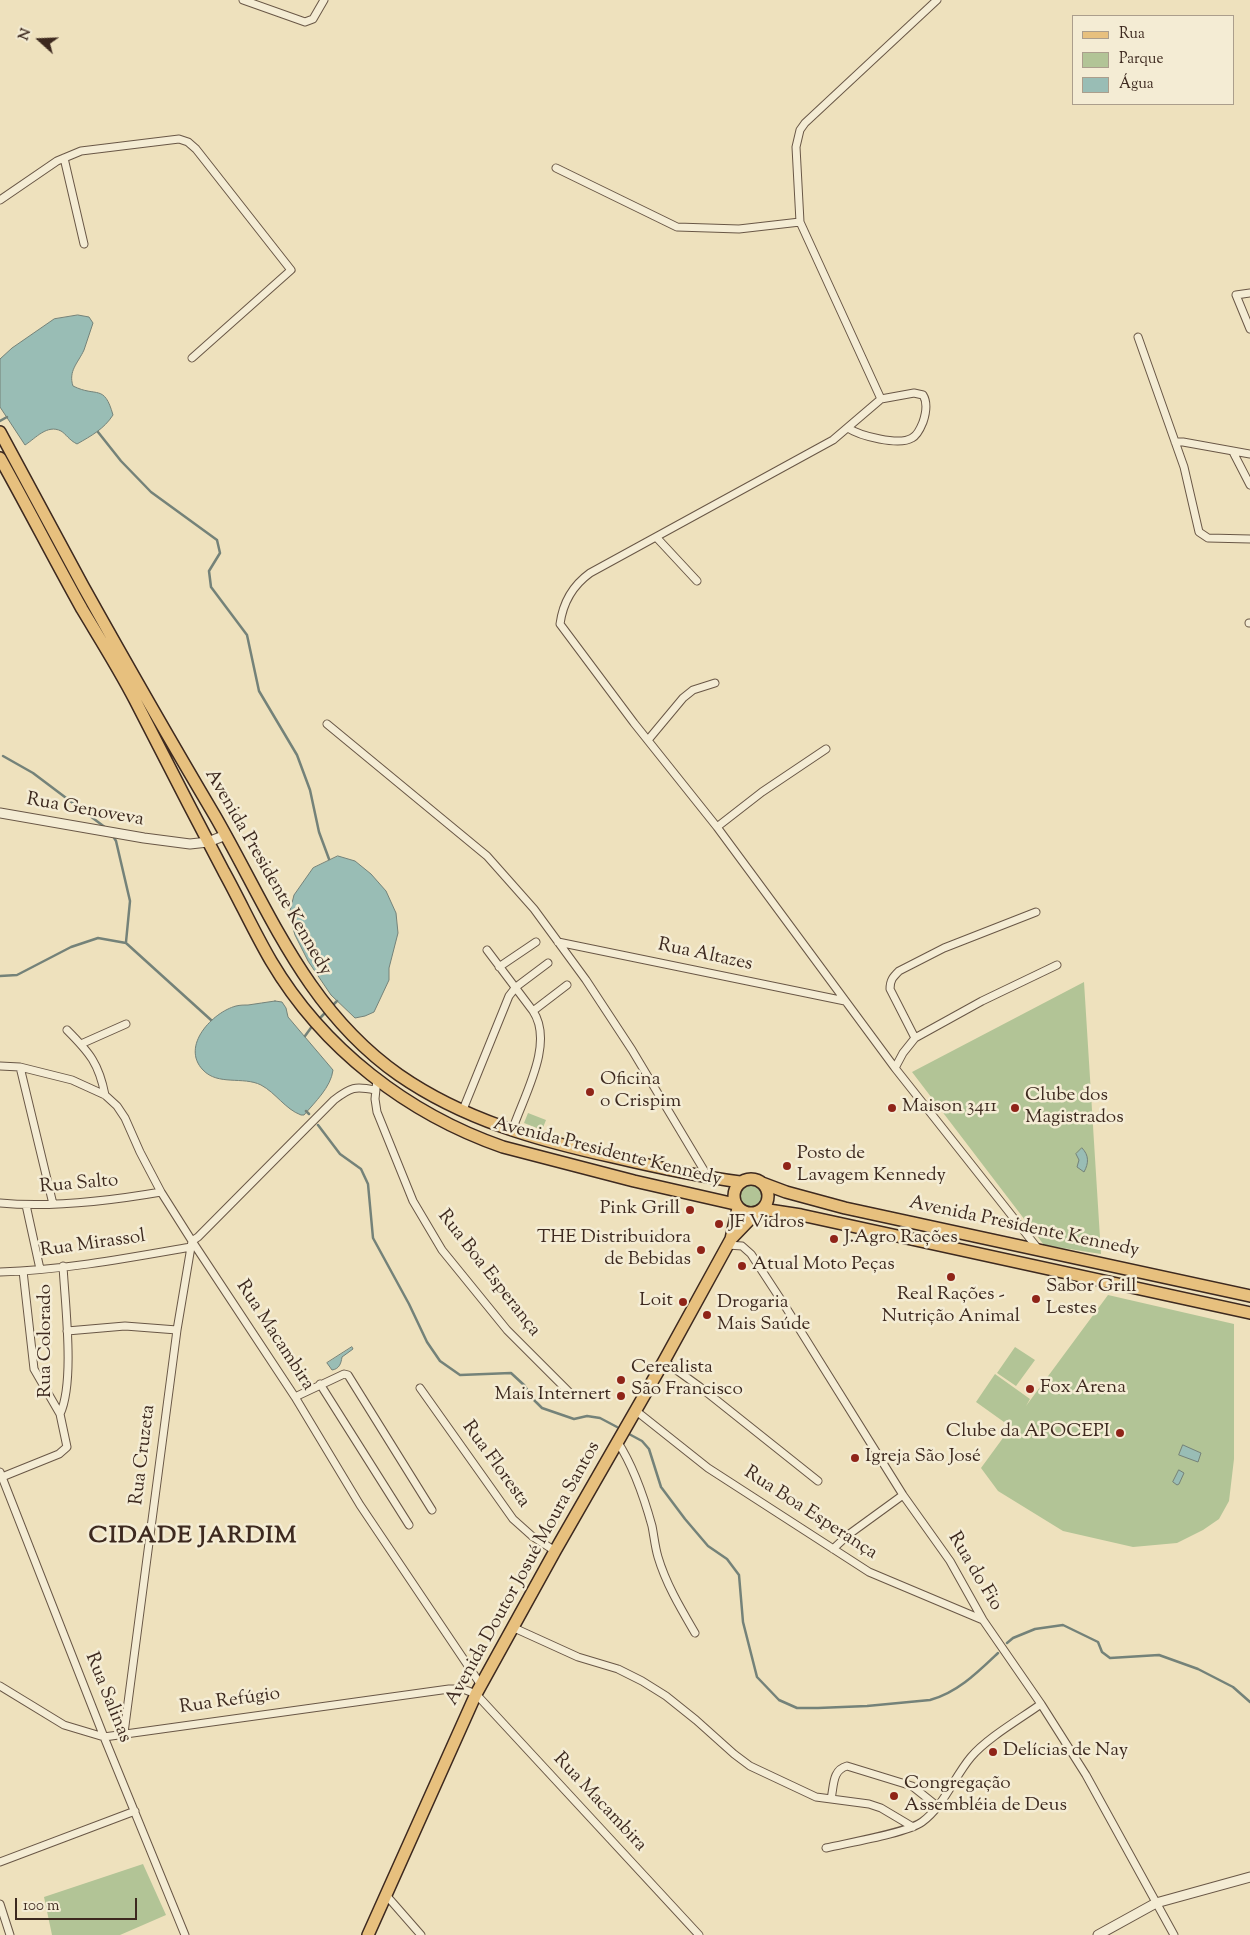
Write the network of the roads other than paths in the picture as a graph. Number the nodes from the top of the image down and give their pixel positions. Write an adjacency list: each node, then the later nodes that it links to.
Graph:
1 (242, 0): 2 (street)
2 (324, 0)
3 (937, 0): 7 (street)
4 (64, 158): 6 (street); 8 (street); 12 (street)
5 (556, 168): 7 (street)
6 (0, 200)
7 (800, 222): 13 (street)
8 (84, 244)
9 (1250, 293): 10 (street)
10 (1250, 329)
11 (1138, 337): 16 (street)
12 (192, 358)
13 (881, 399): 14 (street); 14 (street)
14 (848, 428): 21 (street)
15 (0, 432): 30 (main road, Avenida Presidente Kennedy)
16 (1175, 442): 17 (street); 22 (street)
17 (1233, 452): 18 (street); 20 (street)
18 (1250, 454)
19 (0, 458): 31 (main road, Avenida Presidente Kennedy)
20 (1250, 485)
21 (657, 538): 23 (street); 26 (street)
22 (1250, 539)
23 (697, 581)
24 (715, 683): 26 (street)
25 (327, 724): 34 (street)
26 (648, 740): 29 (street)
27 (826, 749): 29 (street)
28 (0, 812): 31 (street, Rua Genoveva)
29 (717, 827): 41 (street)
30 (226, 835): 31 (street, Rua Genoveva); 52 (main road, Avenida Presidente Kennedy)
31 (208, 842): 50 (main road, Avenida Presidente Kennedy)
32 (1036, 912): 45 (street)
33 (536, 942): 38 (street)
34 (558, 942): 41 (street, Rua Altazes); 54 (street)
35 (487, 950): 38 (street)
36 (548, 963): 40 (street)
37 (1057, 965): 45 (street)
38 (499, 967): 40 (street)
39 (567, 986): 42 (street)
40 (516, 987): 42 (street); 52 (street)
41 (845, 1001): 49 (street)
42 (533, 1011): 53 (street)
43 (126, 1024): 46 (street)
44 (67, 1030): 46 (street)
45 (915, 1038): 49 (street)
46 (81, 1044): 51 (street)
47 (0, 1066): 48 (street, Rua Macambira)
48 (20, 1067): 51 (street, Rua Macambira); 59 (street)
49 (895, 1068): 66 (street)
50 (376, 1084): 61 (main road, Avenida Presidente Kennedy); 65 (street); 79 (street, Rua Boa Esperança)
51 (105, 1095): 57 (street, Rua Macambira)
52 (462, 1112): 53 (main road, Avenida Presidente Kennedy)
53 (512, 1131): 54 (main road, Avenida Presidente Kennedy)
54 (708, 1178): 55 (main road, Avenida Presidente Kennedy)
55 (740, 1182): 56 (main road, Avenida Presidente Kennedy); 61 (main road, Avenida Presidente Kennedy)
56 (762, 1183): 62 (main road); 63 (main road, Avenida Presidente Kennedy)
57 (161, 1192): 59 (street, Rua Salto); 65 (street, Rua Macambira)
58 (0, 1203): 60 (street, Rua Salto)
59 (53, 1204): 60 (street, Rua Salto)
60 (26, 1205): 69 (street)
61 (736, 1206): 62 (main road, Avenida Presidente Kennedy); 64 (main road)
62 (760, 1210): 64 (main road); 67 (main road, Avenida Presidente Kennedy)
63 (988, 1239): 66 (main road, Avenida Presidente Kennedy); 67 (main road)
64 (729, 1242): 76 (main road, Avenida Doutor Josué Moura Santos); 86 (street, Rua do Fio)
65 (191, 1244): 68 (street, Rua Mirassol); 74 (street, Rua Cruzeta); 80 (street, Rua Macambira)
66 (1039, 1250): 72 (main road, Avenida Presidente Kennedy)
67 (985, 1255): 73 (main road, Avenida Presidente Kennedy)
68 (63, 1266): 69 (street, Rua Mirassol); 75 (street, Rua Colorado)
69 (40, 1269): 71 (street, Rua Mirassol)
70 (0, 1272): 71 (street, Rua Mirassol)
71 (23, 1272): 82 (street)
72 (1250, 1296)
73 (1250, 1313)
74 (177, 1330): 75 (street); 97 (street, Rua Cruzeta)
75 (67, 1331): 82 (street, Rua Colorado)
76 (664, 1361): 81 (main road, Avenida Doutor Josué Moura Santos); 85 (street)
77 (320, 1384): 80 (street); 87 (street); 88 (street)
78 (420, 1388): 90 (street, Rua Floresta)
79 (569, 1392)
80 (295, 1397): 95 (street, Rua Macambira)
81 (635, 1410): 83 (main road, Avenida Doutor Josué Moura Santos); 89 (street, Rua Boa Esperança)
82 (60, 1414): 84 (street)
83 (617, 1441): 90 (main road, Avenida Doutor Josué Moura Santos); 93 (street)
84 (1, 1474): 98 (street, Rua Salinas)
85 (818, 1482)
86 (904, 1494): 89 (street); 91 (street, Rua do Fio)
87 (432, 1510)
88 (409, 1525)
89 (833, 1549): 91 (street, Rua Boa Esperança)
90 (555, 1550): 92 (main road, Avenida Doutor Josué Moura Santos)
91 (983, 1620): 96 (street, Rua do Fio)
92 (512, 1628): 95 (main road, Avenida Doutor Josué Moura Santos); 99 (street)
93 (695, 1632)
94 (0, 1686): 98 (street, Rua Refúgio)
95 (478, 1689): 97 (street, Rua Refúgio); 106 (main road, Avenida Doutor Josué Moura Santos); 113 (street, Rua Macambira)
96 (1041, 1704): 100 (street); 107 (street, Rua do Fio)
97 (124, 1733): 98 (street, Rua Refúgio)
98 (104, 1736): 101 (street, Rua Salinas)
99 (831, 1799): 100 (street); 102 (street)
100 (937, 1806): 102 (street)
101 (135, 1811): 104 (street); 110 (street, Rua Salinas)
102 (913, 1827): 103 (street)
103 (826, 1848)
104 (0, 1862)
105 (1250, 1876): 107 (street)
106 (386, 1895): 111 (main road, Avenida Doutor Josué Moura Santos); 112 (street)
107 (1156, 1903): 114 (street); 115 (street, Rua do Fio)
108 (0, 1904): 109 (street)
109 (10, 1935)
110 (185, 1935)
111 (368, 1935)
112 (421, 1935)
113 (699, 1935)
114 (1098, 1935)
115 (1174, 1935)

